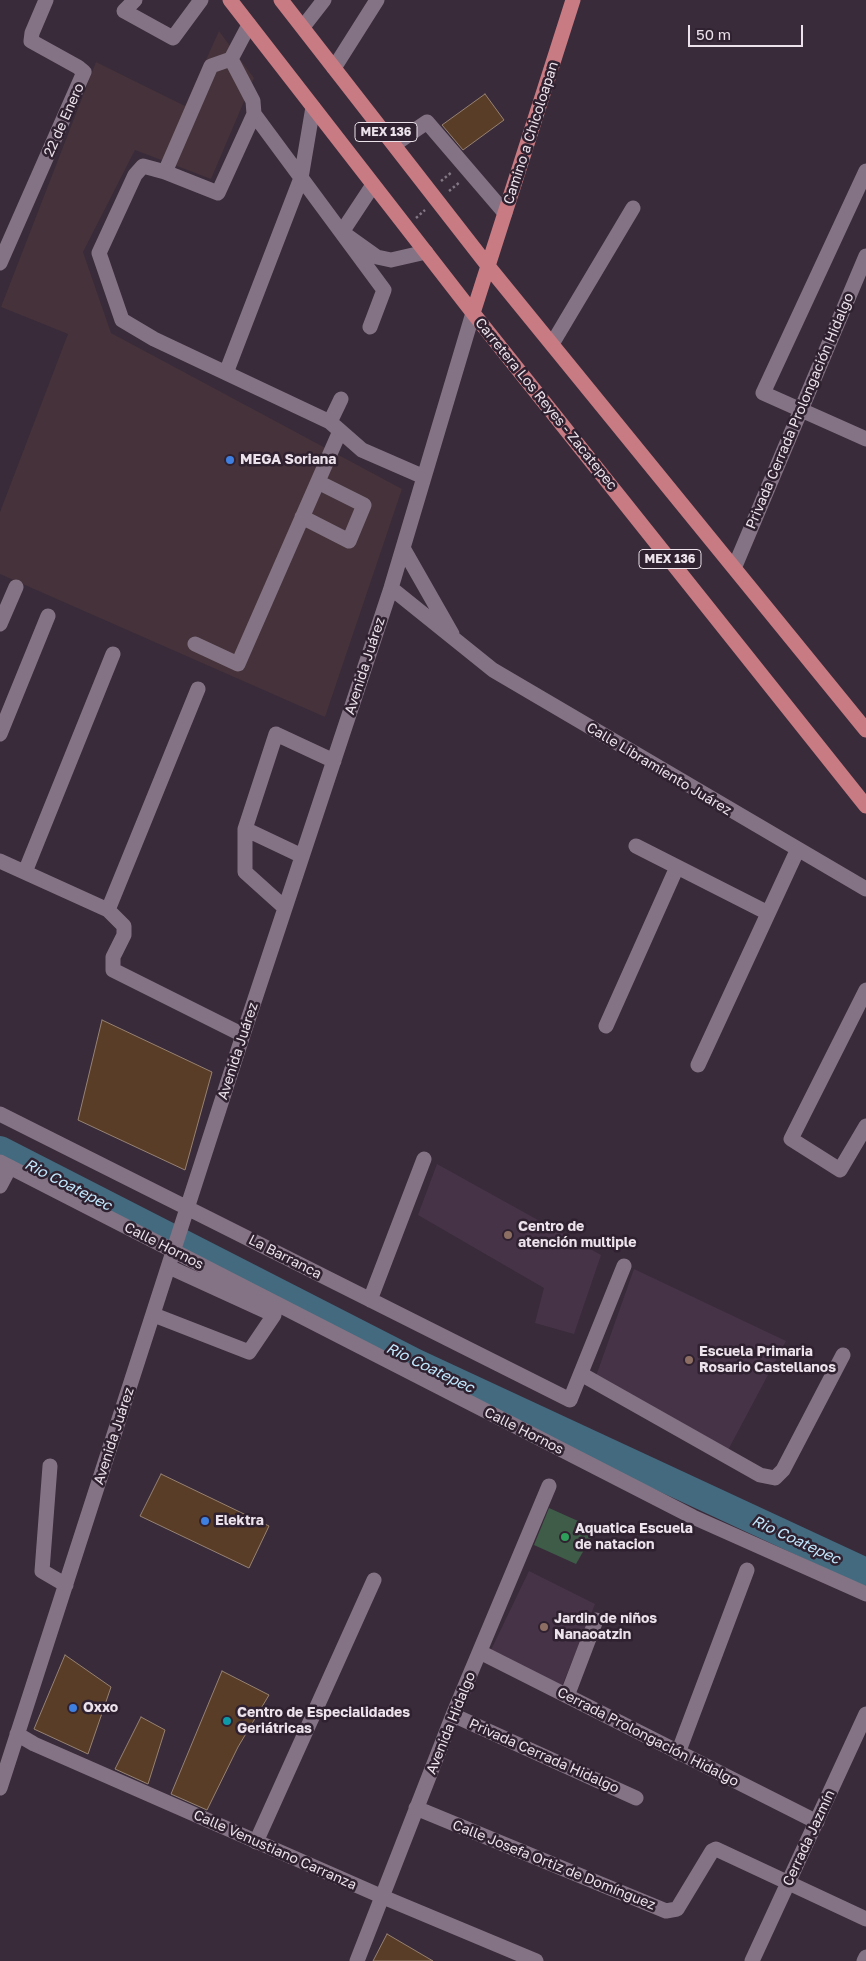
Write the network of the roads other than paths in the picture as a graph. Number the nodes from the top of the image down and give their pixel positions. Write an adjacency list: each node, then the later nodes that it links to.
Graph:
1 (46, 0): 25 (street, 22 de Enero)
2 (135, 0): 3 (street)
3 (201, 0)
4 (230, 0): 9 (main road, Carretera Los Reyes - Zacatepec / MEX 136)
5 (281, 0): 10 (main road, MEX 136)
6 (324, 0): 10 (street)
7 (377, 0): 12 (street)
8 (574, 0): 21 (main road, Camino a Chicoloapan)
9 (249, 25): 11 (street); 13 (main road, Carretera Los Reyes - Zacatepec / MEX 136)
10 (303, 27): 12 (main road, MEX 136)
11 (231, 59): 14 (street); 17 (street)
12 (334, 68): 15 (main road, MEX 136)
13 (313, 107): 18 (street); 19 (main road, Carretera Los Reyes - Zacatepec / MEX 136)
14 (254, 114): 17 (street); 18 (street)
15 (395, 144): 21 (street); 26 (main road, MEX 136)
16 (866, 171): 32 (street)
17 (165, 172): 30 (street)
18 (301, 178): 22 (street); 30 (street)
19 (374, 184): 22 (street); 23 (main road, Carretera Los Reyes - Zacatepec / MEX 136)
20 (634, 208): 29 (street)
21 (505, 213): 26 (main road, Camino a Chicoloapan)
22 (342, 232): 23 (street); 28 (street)
23 (426, 252): 27 (main road, Carretera Los Reyes - Zacatepec / MEX 136)
24 (866, 256): 32 (street, Privada Cerrada Prolongación Hidalgo)
25 (0, 263)
26 (488, 266): 27 (main road, Camino a Chicoloapan); 29 (main road, MEX 136)
27 (473, 312): 35 (street, Avenida Juárez); 51 (main road, Carretera Los Reyes - Zacatepec / MEX 136)
28 (370, 327)
29 (552, 344): 39 (main road, MEX 136)
30 (226, 373): 33 (street)
31 (341, 400): 33 (street)
32 (800, 411): 34 (street); 39 (street, Privada Cerrada Prolongación Hidalgo)
33 (335, 426): 35 (street); 36 (street)
34 (866, 439)
35 (424, 477): 38 (street, Avenida Juárez)
36 (318, 482): 37 (street); 37 (street)
37 (302, 517): 45 (street)
38 (403, 548): 41 (street, Avenida Juárez); 44 (street, Calle Libramiento Juárez)
39 (735, 566): 48 (main road, MEX 136)
40 (16, 587): 43 (street)
41 (391, 588): 44 (street, Calle Libramiento Juárez); 50 (street, Avenida Juárez)
42 (48, 616): 49 (street)
43 (0, 624)
44 (456, 642): 54 (street, Calle Libramiento Juárez)
45 (195, 644)
46 (113, 654): 58 (street)
47 (198, 689): 61 (street)
48 (866, 730)
49 (0, 734)
50 (334, 761): 52 (street); 55 (street, Avenida Juárez)
51 (866, 806)
52 (245, 829): 55 (street); 60 (street)
53 (636, 846): 57 (street)
54 (797, 851): 59 (street, Calle Libramiento Juárez); 62 (street)
55 (302, 856): 60 (street, Avenida Juárez)
56 (0, 861): 58 (street)
57 (677, 867): 62 (street); 64 (street)
58 (25, 872): 61 (street)
59 (866, 890)
60 (285, 908): 65 (street, Avenida Juárez)
61 (108, 910): 65 (street)
62 (768, 913): 66 (street)
63 (866, 990): 68 (street)
64 (606, 1026)
65 (243, 1035): 72 (street, Avenida Juárez)
66 (698, 1065)
67 (0, 1114): 72 (street, La Barranca)
68 (866, 1126)
69 (424, 1159): 76 (street)
70 (5, 1164): 71 (street); 73 (street, Calle Hornos)
71 (0, 1186)
72 (188, 1209): 73 (street, Avenida Juárez); 76 (street, La Barranca)
73 (176, 1249): 75 (street, Avenida Juárez); 85 (street, Calle Hornos)
74 (624, 1266): 79 (street)
75 (170, 1267): 77 (street, Avenida Juárez); 77 (street)
76 (370, 1300): 79 (street, La Barranca)
77 (154, 1315): 84 (street, Avenida Juárez)
78 (843, 1355): 79 (street)
79 (581, 1374)
80 (50, 1466): 84 (street)
81 (549, 1486): 87 (street, Avenida Hidalgo)
82 (747, 1570): 92 (street)
83 (374, 1580): 98 (street)
84 (66, 1585): 91 (street, Avenida Juárez)
85 (866, 1594)
86 (596, 1620): 88 (street)
87 (480, 1652): 88 (street, Cerrada Prolongación Hidalgo); 90 (street, Avenida Hidalgo)
88 (567, 1696): 92 (street, Cerrada Prolongación Hidalgo)
89 (866, 1714): 97 (street, Cerrada Jazmín)
90 (453, 1715): 95 (street, Privada Cerrada Hidalgo); 96 (street, Avenida Hidalgo)
91 (16, 1734): 93 (street, Avenida Juárez); 98 (street, Calle Venustiano Carranza)
92 (678, 1753): 97 (street, Cerrada Prolongación Hidalgo)
93 (3, 1770): 94 (street, Avenida Juárez)
94 (0, 1788)
95 (636, 1798)
96 (416, 1808): 99 (street, Calle Josefa Ortiz de Domínguez); 100 (street, Avenida Hidalgo)
97 (816, 1822): 99 (street, Cerrada Jazmín)
98 (256, 1842): 100 (street, Calle Venustiano Carranza)
99 (788, 1883): 101 (street); 105 (street, Cerrada Jazmín)
100 (383, 1897): 103 (street, Avenida Hidalgo); 104 (street, Calle Venustiano Carranza)
101 (866, 1919)
102 (866, 1957): 106 (street)
103 (357, 1961)
104 (536, 1961)
105 (752, 1961)
106 (864, 1961)

